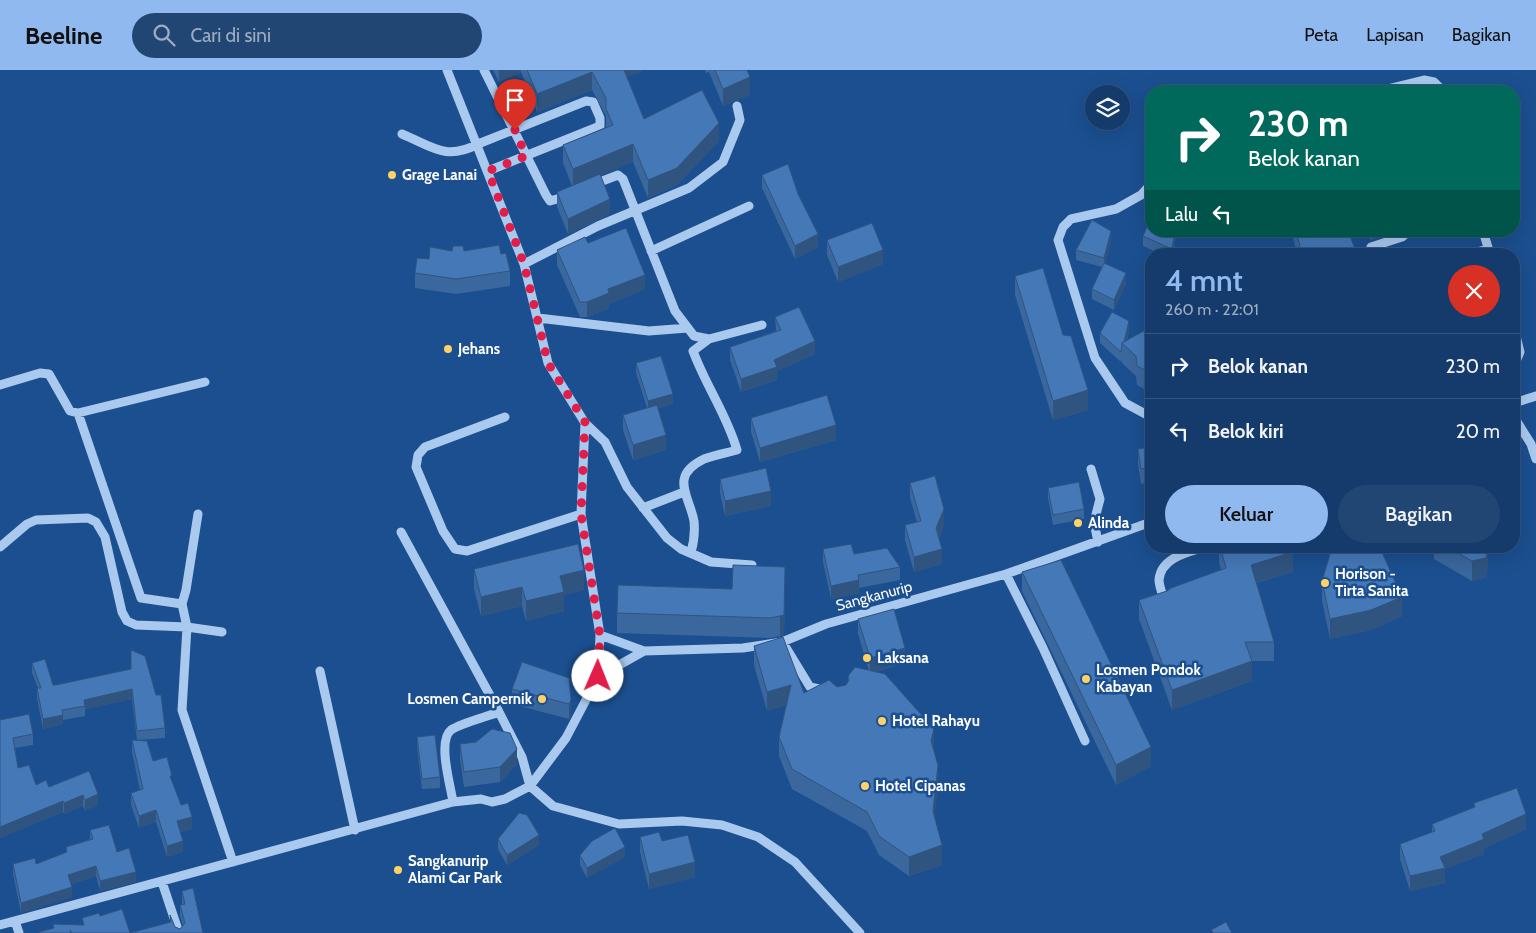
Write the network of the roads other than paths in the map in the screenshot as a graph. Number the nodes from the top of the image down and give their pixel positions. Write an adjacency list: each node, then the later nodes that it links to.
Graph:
1 (448, 70): 8 (street)
2 (484, 70): 6 (street)
3 (1404, 85): 4 (street)
4 (1437, 85)
5 (737, 106): 15 (street)
6 (515, 130): 8 (street); 9 (street); 9 (street)
7 (402, 134): 8 (street)
8 (478, 144): 10 (street)
9 (526, 156): 10 (street); 13 (street)
10 (488, 171): 19 (street)
11 (584, 189): 15 (street)
12 (1145, 191): 29 (street)
13 (575, 193)
14 (749, 206): 18 (street)
15 (636, 210): 18 (street); 19 (street)
16 (1402, 237): 17 (street)
17 (1371, 247)
18 (651, 251): 22 (street)
19 (524, 264): 20 (street)
20 (538, 318): 22 (street); 31 (street)
21 (762, 325): 23 (street)
22 (688, 328): 23 (street)
23 (709, 339): 35 (street)
24 (205, 382): 28 (street)
25 (0, 385): 28 (street)
26 (1536, 396): 27 (street)
27 (1520, 401)
28 (78, 413): 47 (street)
29 (1145, 413)
30 (505, 417): 38 (street)
31 (585, 422): 36 (street); 38 (street)
32 (1520, 427): 33 (street)
33 (1536, 459)
34 (1090, 469): 41 (street)
35 (684, 492): 36 (street); 43 (street)
36 (643, 508): 43 (street)
37 (198, 514): 47 (street)
38 (581, 514): 51 (street)
39 (1145, 524): 41 (street, Sangkanurip)
40 (401, 532): 57 (street)
41 (1098, 542): 46 (street, Sangkanurip)
42 (0, 547): 49 (street)
43 (691, 552): 45 (street)
44 (1189, 553): 48 (street)
45 (752, 565)
46 (1006, 574): 52 (street, Sangkanurip); 58 (street)
47 (182, 604): 49 (street)
48 (1165, 605)
49 (187, 627): 50 (street); 62 (street)
50 (222, 632)
51 (600, 636): 53 (street, Sangkanurip); 55 (street)
52 (782, 642): 53 (street, Sangkanurip); 56 (street)
53 (644, 651): 55 (street)
54 (320, 671): 61 (street)
55 (598, 676): 59 (street)
56 (833, 694)
57 (499, 712): 59 (street); 60 (street)
58 (1086, 741)
59 (530, 786): 60 (street); 68 (street)
60 (453, 802): 61 (street)
61 (355, 830): 62 (street)
62 (233, 862): 63 (street)
63 (162, 882): 64 (street); 67 (street)
64 (15, 921): 65 (street); 66 (street)
65 (0, 925)
66 (19, 933)
67 (179, 933)
68 (860, 933)

